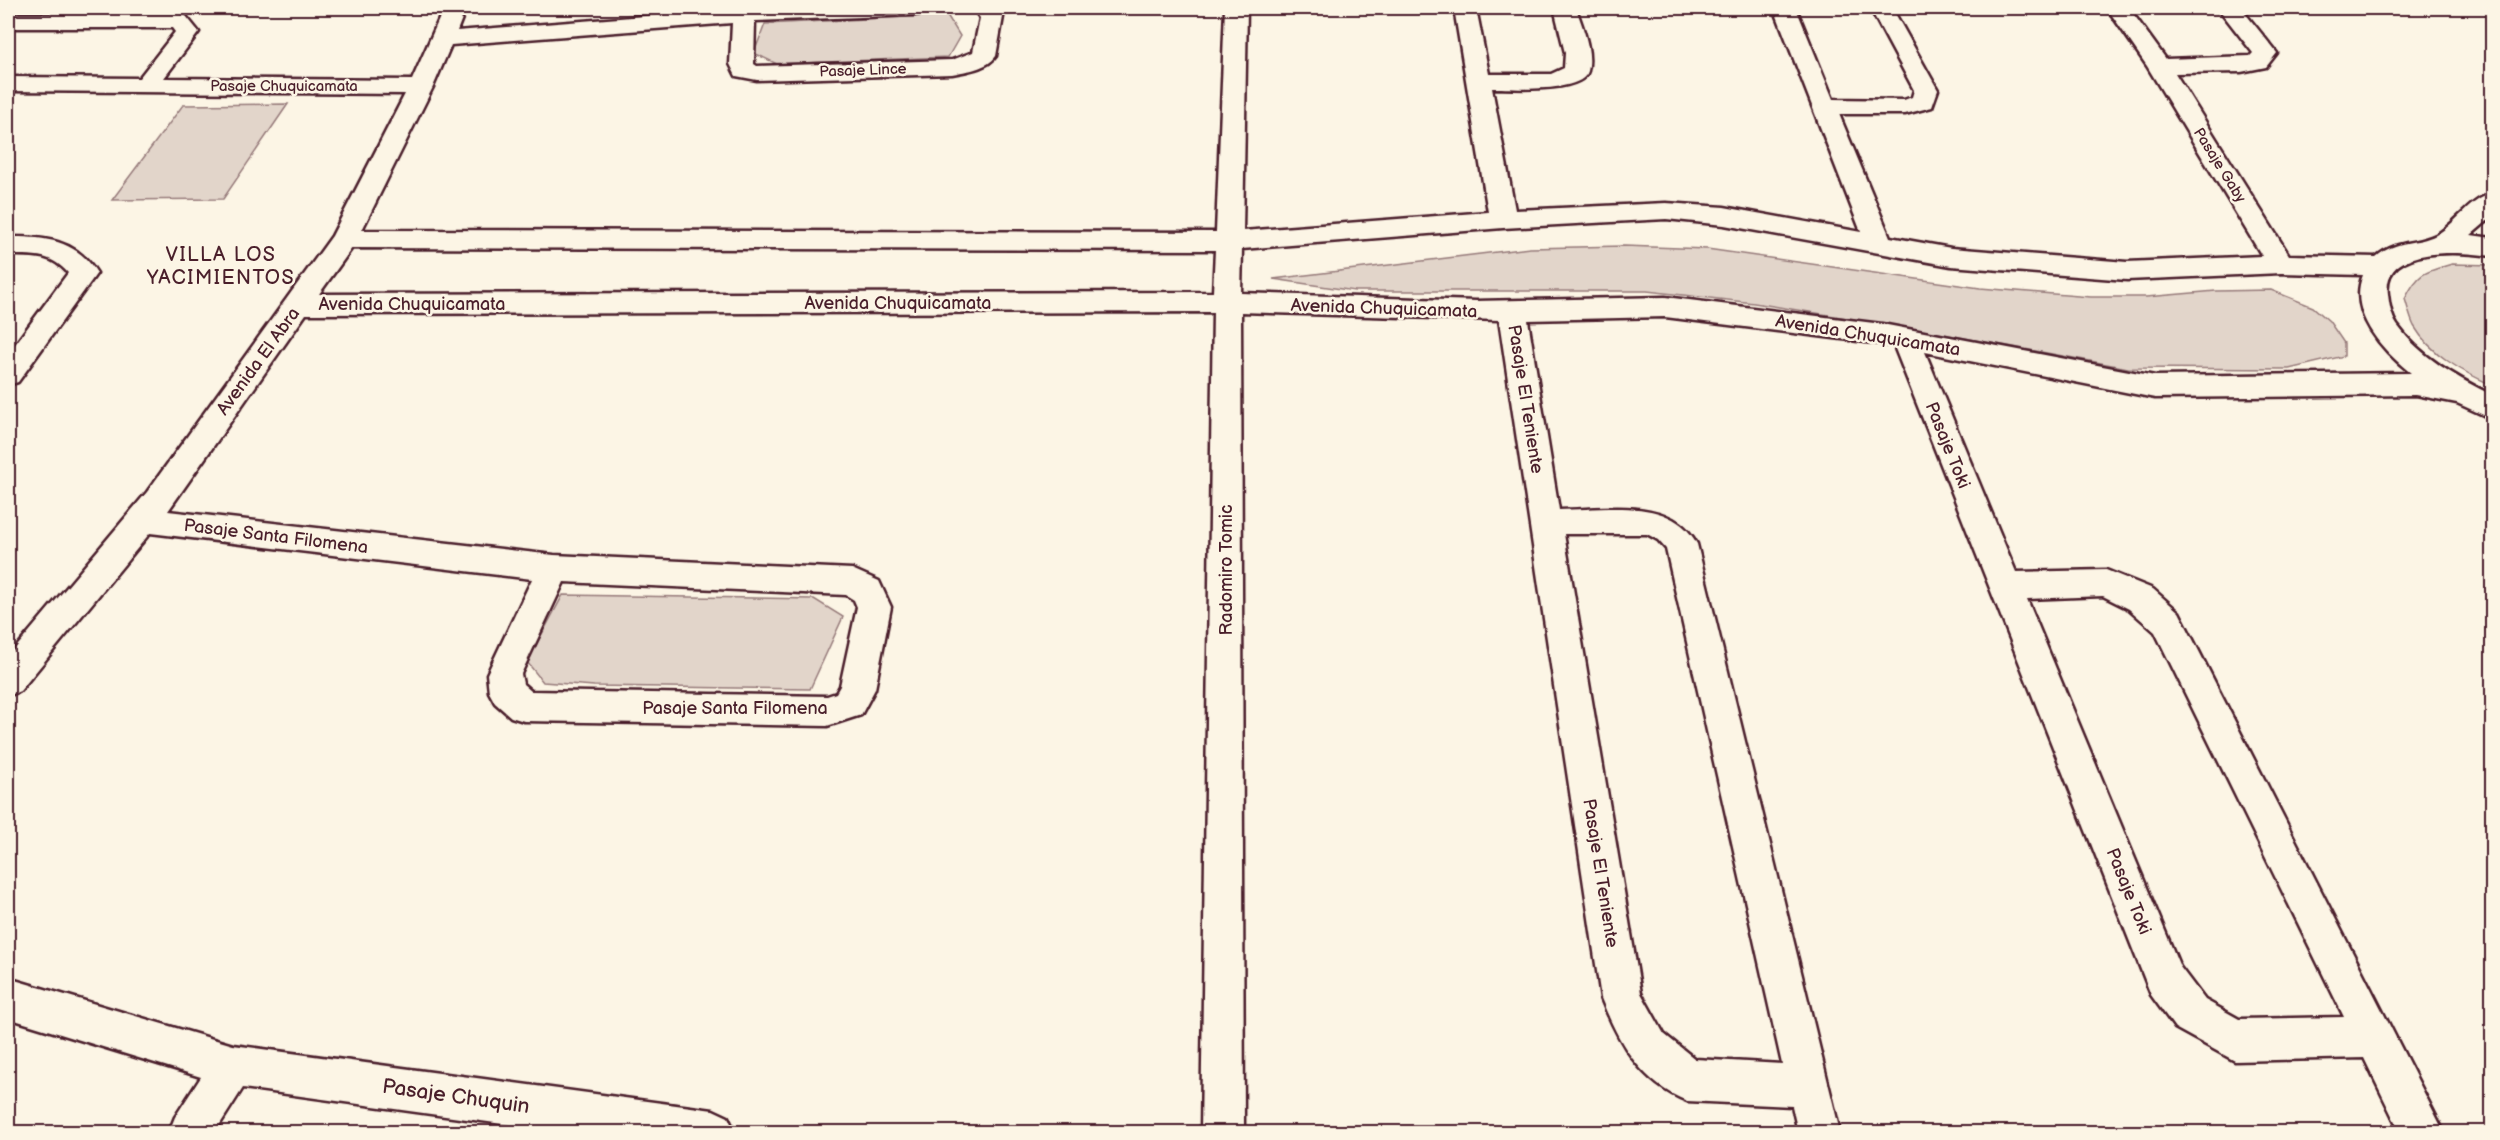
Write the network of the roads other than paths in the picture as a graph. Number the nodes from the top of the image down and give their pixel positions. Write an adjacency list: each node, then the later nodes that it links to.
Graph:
1 (455, 8): 13 (street, Avenida El Abra)
2 (914, 8): 11 (street)
3 (984, 8): 11 (street, Pasaje Lince)
4 (1236, 8): 23 (street, Radomiro Tomic)
5 (1465, 8): 15 (street)
6 (1565, 8): 15 (street)
7 (1785, 8): 19 (street)
8 (1881, 8): 19 (street)
9 (2118, 8): 14 (street, Pasaje Gaby)
10 (2229, 8): 14 (street)
11 (744, 15): 13 (street)
12 (8, 21): 17 (street)
13 (442, 39): 18 (street, Avenida El Abra)
14 (2159, 66): 28 (street, Pasaje Gaby)
15 (1478, 81): 21 (street)
16 (8, 84): 17 (street, Pasaje Chuquicamata)
17 (147, 85): 18 (street, Pasaje Chuquicamata)
18 (421, 87): 22 (street, Avenida El Abra)
19 (1826, 106): 24 (street)
20 (2493, 202): 25 (street)
21 (1503, 219): 23 (street); 24 (street)
22 (344, 239): 23 (street); 31 (street, Avenida El Abra)
23 (1228, 240): 30 (street, Radomiro Tomic)
24 (1879, 243): 28 (street)
25 (2443, 243): 27 (street); 29 (street)
26 (8, 246): 34 (street)
27 (2493, 247)
28 (2281, 264): 29 (street)
29 (2380, 266): 35 (street, Avenida Chuquicamata)
30 (1227, 302): 31 (street, Avenida Chuquicamata); 32 (street, Avenida Chuquicamata); 48 (street, Radomiro Tomic)
31 (299, 304): 37 (street, Avenida El Abra)
32 (1512, 311): 33 (street, Avenida Chuquicamata); 38 (street, Pasaje El Teniente)
33 (1905, 338): 35 (street, Avenida Chuquicamata); 40 (street, Pasaje Toki)
34 (8, 375)
35 (2462, 393): 36 (street, Avenida Chuquicamata)
36 (2493, 408)
37 (142, 520): 39 (street, Pasaje Santa Filomena); 41 (street, Avenida El Abra)
38 (1545, 522): 45 (street); 45 (street, Pasaje El Teniente)
39 (554, 568): 39 (street, Pasaje Santa Filomena)
40 (2005, 586): 43 (street); 43 (street, Pasaje Toki)
41 (8, 681)
42 (8, 998): 44 (street, Pasaje Chuquin)
43 (2375, 1037): 50 (street)
44 (233, 1066): 46 (street); 47 (street, Pasaje Chuquin)
45 (1808, 1086): 49 (street)
46 (190, 1132)
47 (713, 1132)
48 (1223, 1132)
49 (1819, 1132)
50 (2422, 1132)

